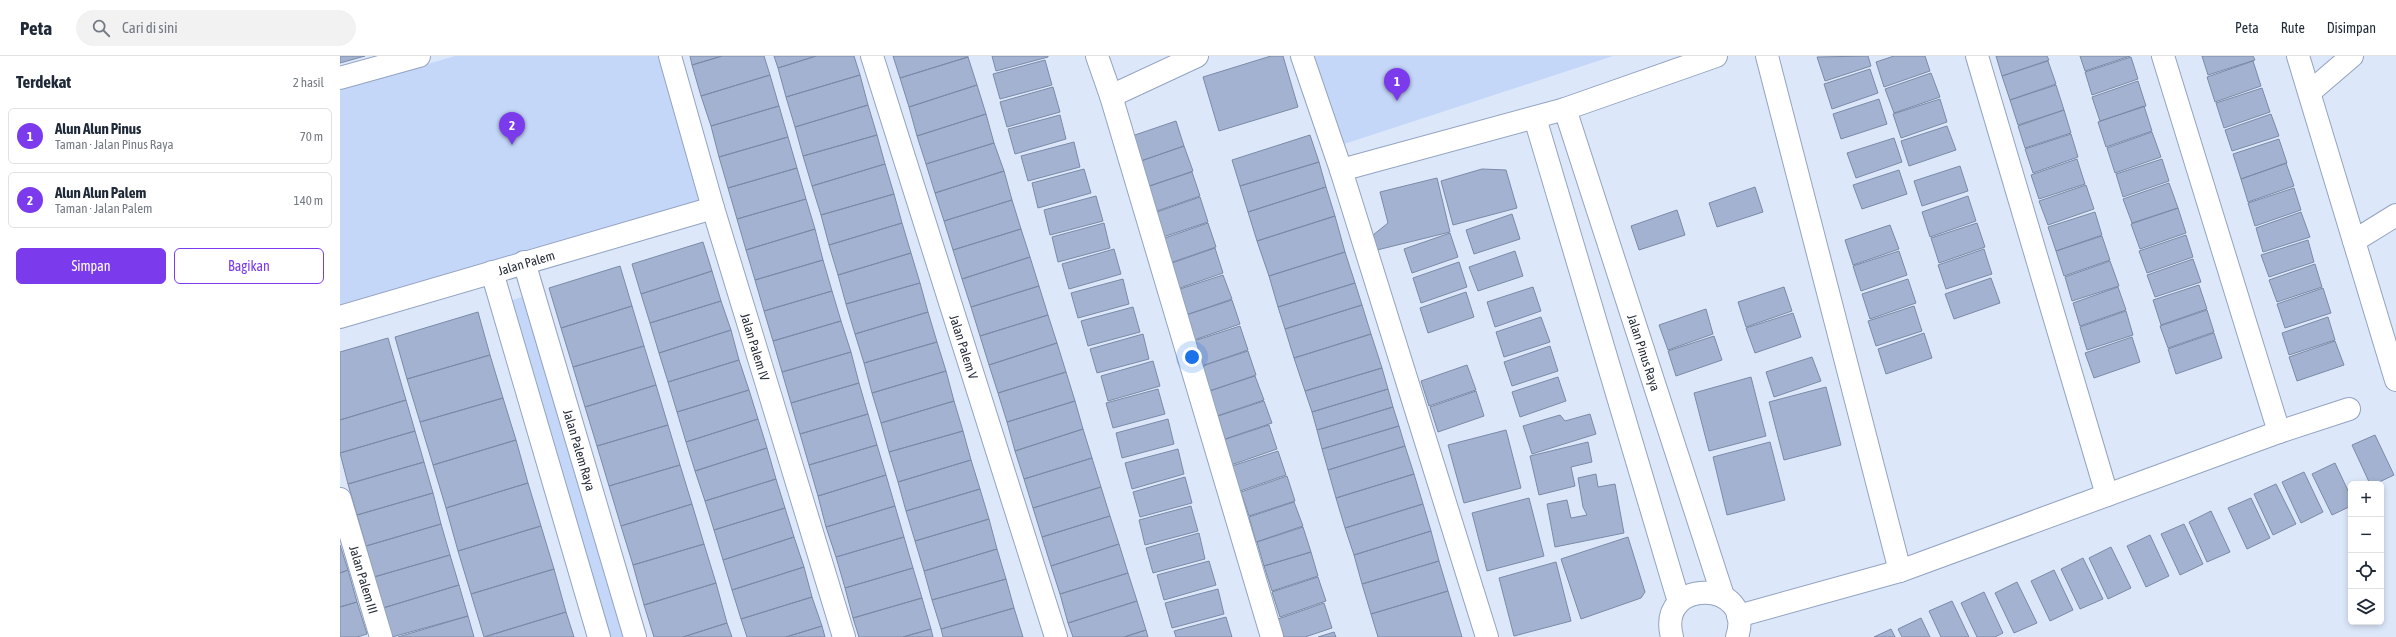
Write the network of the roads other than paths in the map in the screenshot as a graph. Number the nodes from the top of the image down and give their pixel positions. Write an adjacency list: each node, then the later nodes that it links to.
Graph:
1 (419, 56): 13 (street)
2 (670, 56): 19 (street, Jalan Palem IV)
3 (872, 56): 38 (street, Jalan Palem V)
4 (1097, 56): 15 (street)
5 (1197, 56): 15 (street)
6 (1302, 56): 18 (street)
7 (1716, 56): 16 (street)
8 (1767, 56): 30 (street)
9 (1977, 56): 28 (street)
10 (2163, 56): 27 (street)
11 (2298, 56): 14 (street)
12 (2352, 56): 14 (street)
13 (340, 78)
14 (2310, 92): 21 (street)
15 (1111, 96): 39 (street)
16 (1565, 109): 17 (street); 31 (street, Jalan Pinus Raya)
17 (1535, 118): 18 (street); 32 (street)
18 (1341, 170): 40 (street)
19 (713, 208): 22 (street, Jalan Palem); 37 (street, Jalan Palem IV)
20 (2396, 215): 21 (street)
21 (2354, 242): 25 (street)
22 (524, 262): 23 (street, Jalan Palem); 36 (street, Jalan Palem Raya)
23 (492, 272): 24 (street, Jalan Palem); 35 (street)
24 (340, 317)
25 (2396, 380)
26 (2349, 409): 27 (street)
27 (2279, 432): 28 (street)
28 (2107, 495): 30 (street)
29 (340, 499): 34 (street, Jalan Palem III)
30 (1900, 571): 33 (street)
31 (1723, 596): 32 (street); 33 (street)
32 (1679, 602): 41 (street)
33 (1738, 616): 42 (street)
34 (382, 637)
35 (599, 637)
36 (635, 637)
37 (844, 637)
38 (1056, 637)
39 (1272, 637)
40 (1487, 637)
41 (1672, 637)
42 (1737, 637)

